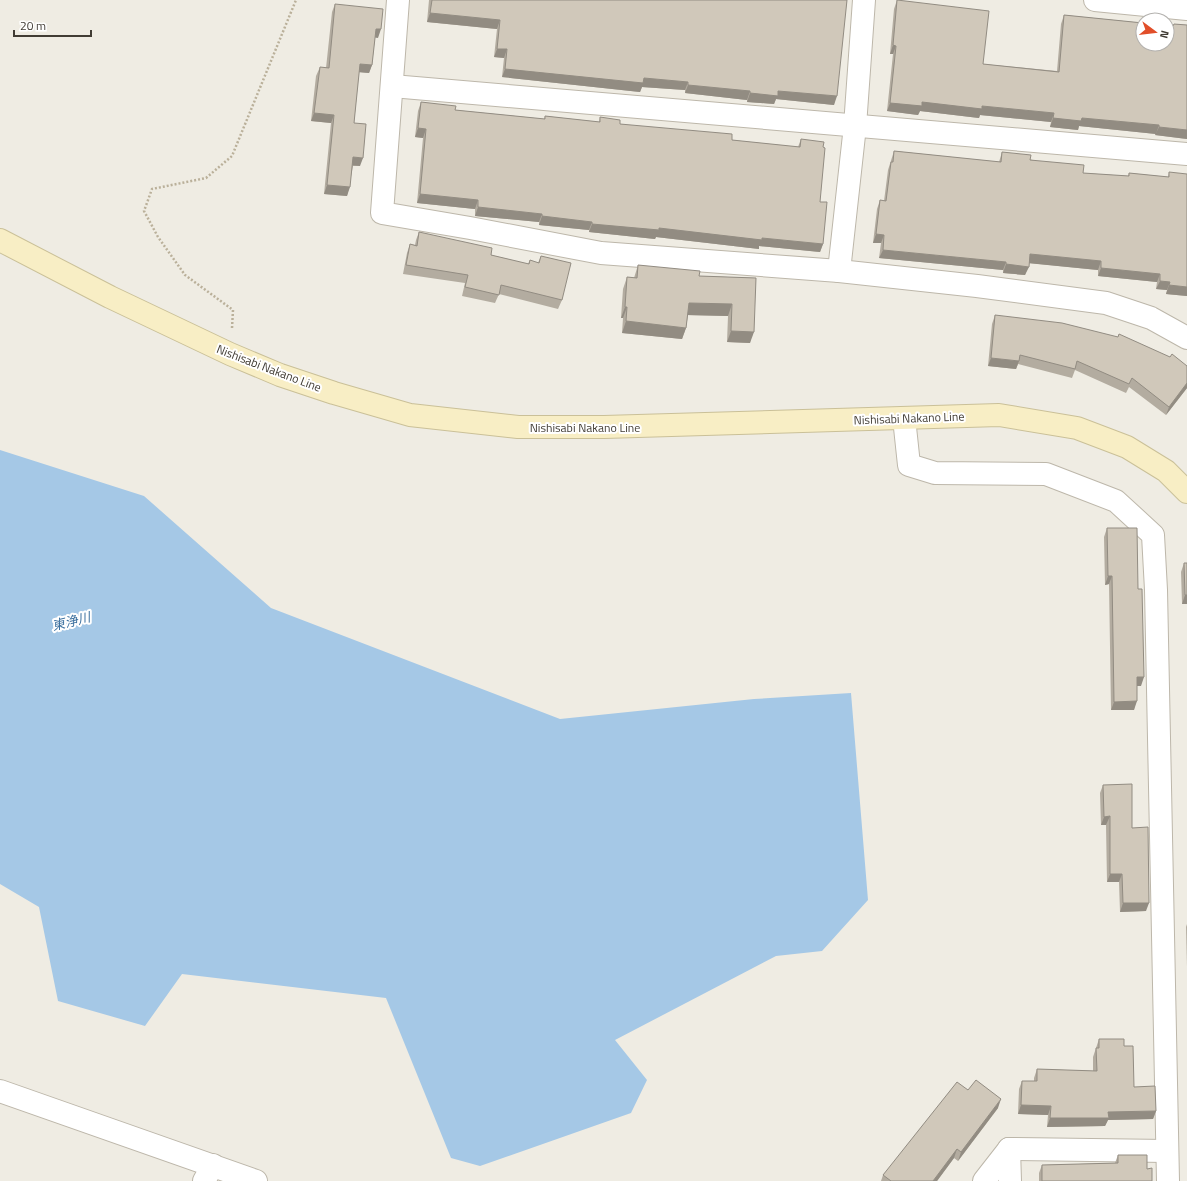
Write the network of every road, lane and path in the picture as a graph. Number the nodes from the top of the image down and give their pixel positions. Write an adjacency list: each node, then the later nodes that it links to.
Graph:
1 (296, 0): 12 (path)
2 (398, 0): 6 (street)
3 (864, 0): 7 (street)
4 (1095, 0): 5 (street)
5 (1187, 9)
6 (392, 86): 7 (street); 10 (street)
7 (854, 126): 8 (street); 10 (street)
8 (1187, 154)
9 (0, 240): 12 (main road, Nishisabi Nakano Line)
10 (839, 271): 11 (street)
11 (1187, 338)
12 (230, 354): 13 (main road, Nishisabi Nakano Line)
13 (904, 418): 14 (main road, Nishisabi Nakano Line); 17 (street)
14 (1187, 492)
15 (0, 1091): 18 (street)
16 (1009, 1149): 17 (street); 20 (street); 21 (street)
17 (1167, 1151): 22 (street)
18 (208, 1173): 19 (street)
19 (256, 1181)
20 (984, 1181)
21 (1010, 1181)
22 (1168, 1181)

